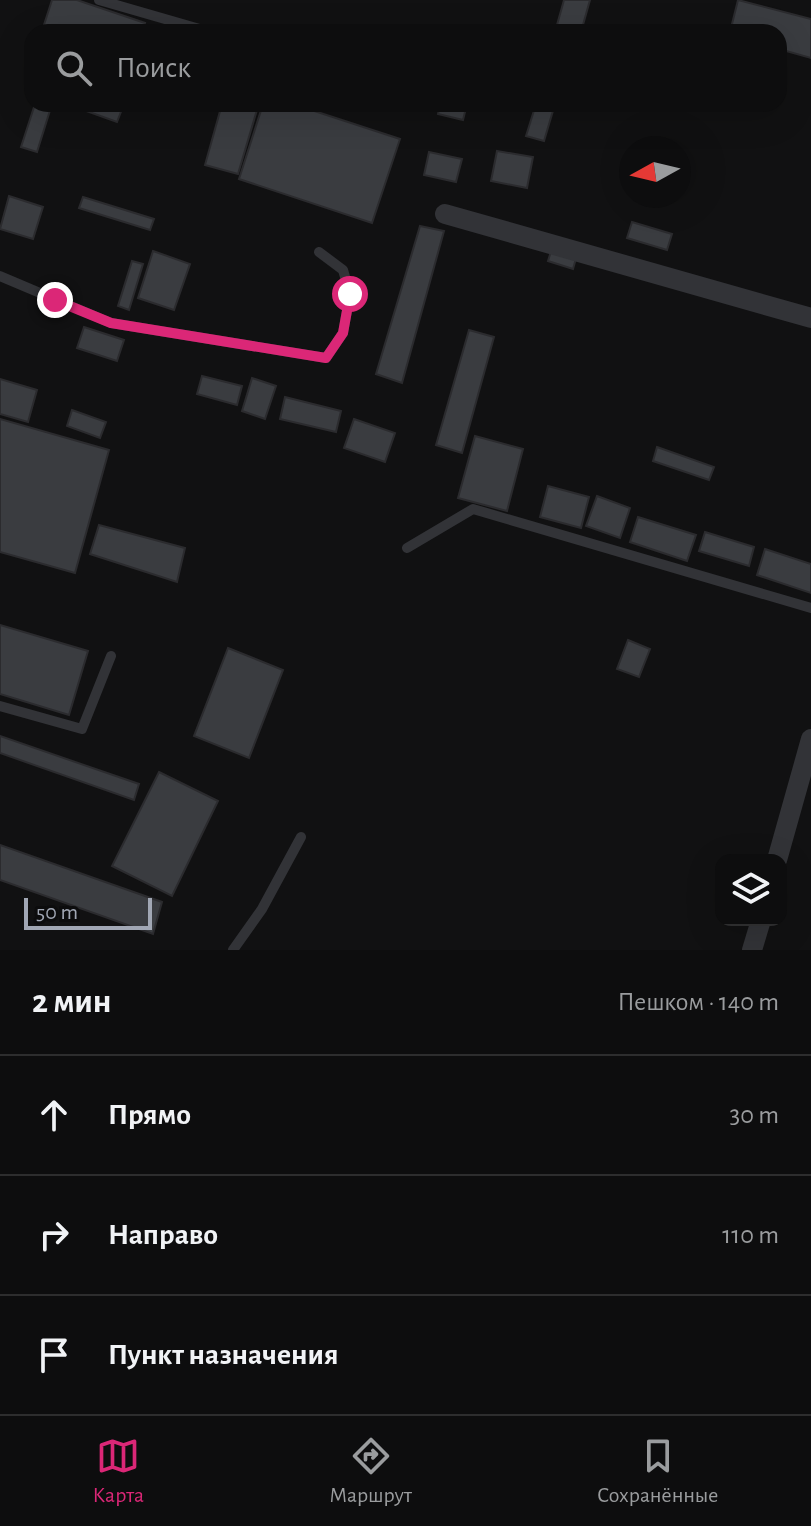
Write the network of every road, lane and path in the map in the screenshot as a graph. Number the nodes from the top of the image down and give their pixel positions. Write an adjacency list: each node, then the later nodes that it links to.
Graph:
1 (99, 0): 2 (lane)
2 (182, 24)
3 (445, 214): 6 (street)
4 (319, 252): 5 (lane)
5 (0, 276)
6 (811, 318)
7 (407, 548): 8 (lane)
8 (811, 608)
9 (111, 656): 10 (lane)
10 (0, 706)
11 (811, 739): 13 (street)
12 (301, 837): 15 (lane)
13 (779, 854)
14 (759, 926): 16 (street)
15 (233, 950)
16 (752, 950)

